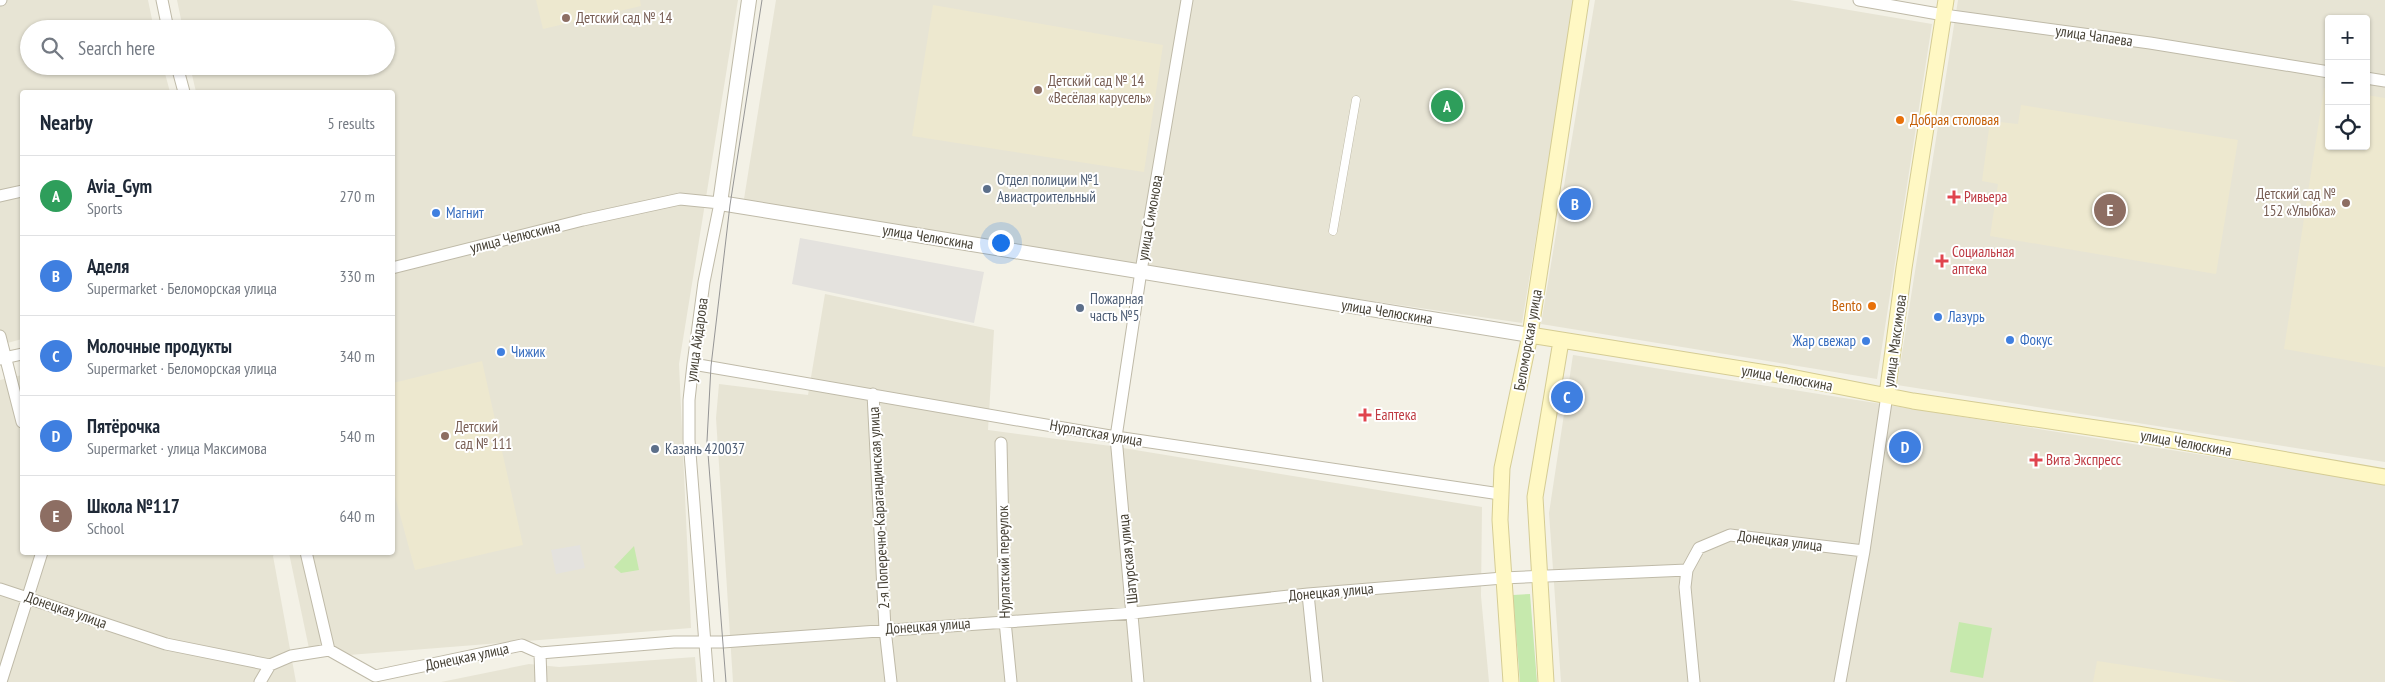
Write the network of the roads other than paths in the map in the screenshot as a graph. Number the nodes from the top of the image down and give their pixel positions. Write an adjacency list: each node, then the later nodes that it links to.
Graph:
1 (162, 0): 7 (street)
2 (749, 0): 16 (street, улица Айдарова)
3 (1187, 0): 19 (street, улица Симонова)
4 (1581, 0): 20 (main road, Беломорская улица)
5 (1859, 0): 6 (street, улица Чапаева)
6 (1945, 7): 8 (street, улица Чапаева); 27 (main road, улица Максимова)
7 (166, 20)
8 (2325, 71)
9 (179, 75): 12 (street)
10 (2370, 79): 11 (street)
11 (2385, 81)
12 (183, 90)
13 (1356, 100): 17 (street)
14 (20, 191): 15 (street)
15 (0, 196)
16 (720, 203): 18 (street, улица Челюскина); 19 (street, улица Челюскина); 25 (street, улица Айдарова)
17 (1334, 230)
18 (395, 267)
19 (1141, 271): 20 (street, улица Челюскина); 29 (street, улица Симонова)
20 (1530, 335): 22 (main road, улица Челюскина); 32 (main road, Беломорская улица)
21 (0, 336): 24 (street)
22 (1561, 341): 27 (main road, улица Челюскина); 37 (main road)
23 (20, 354): 24 (street)
24 (2, 358): 28 (street)
25 (693, 364): 26 (street, Нурлатская улица); 45 (street, улица Айдарова)
26 (872, 394): 29 (street, Нурлатская улица); 44 (street, 2-я Поперечно-Карагандинская улица)
27 (1887, 395): 31 (main road, улица Челюскина); 33 (street, улица Максимова)
28 (20, 416)
29 (1116, 437): 32 (street, Нурлатская улица); 42 (street, Шатурская улица)
30 (1002, 443): 43 (street, Нурлатский переулок)
31 (2385, 477)
32 (1500, 494): 38 (main road, Беломорская улица)
33 (1864, 551): 36 (street, Донецкая улица); 61 (street, улица Максимова)
34 (41, 555): 41 (street)
35 (307, 555): 46 (street)
36 (1687, 570): 37 (street, Донецкая улица); 60 (street)
37 (1538, 577): 38 (street, Донецкая улица); 59 (main road)
38 (1503, 578): 40 (street, Донецкая улица); 58 (main road, Беломорская улица)
39 (0, 589): 41 (street, Донецкая улица)
40 (1308, 594): 42 (street, Донецкая улица); 57 (street)
41 (27, 597): 48 (street, Донецкая улица); 50 (street)
42 (1133, 613): 43 (street, Донецкая улица); 56 (street, Шатурская улица)
43 (1004, 621): 44 (street, Донецкая улица); 55 (street, Нурлатский переулок)
44 (885, 629): 45 (street, Донецкая улица); 54 (street, 2-я Поперечно-Карагандинская улица)
45 (705, 643): 47 (street, Донецкая улица); 53 (street, улица Айдарова)
46 (329, 650): 48 (street); 49 (street, Донецкая улица)
47 (540, 653): 49 (street, Донецкая улица); 52 (street)
48 (270, 665): 51 (street)
49 (375, 679)
50 (1, 682)
51 (260, 682)
52 (541, 682)
53 (708, 682)
54 (890, 682)
55 (1011, 682)
56 (1138, 682)
57 (1317, 682)
58 (1511, 682)
59 (1546, 682)
60 (1694, 682)
61 (1840, 682)

